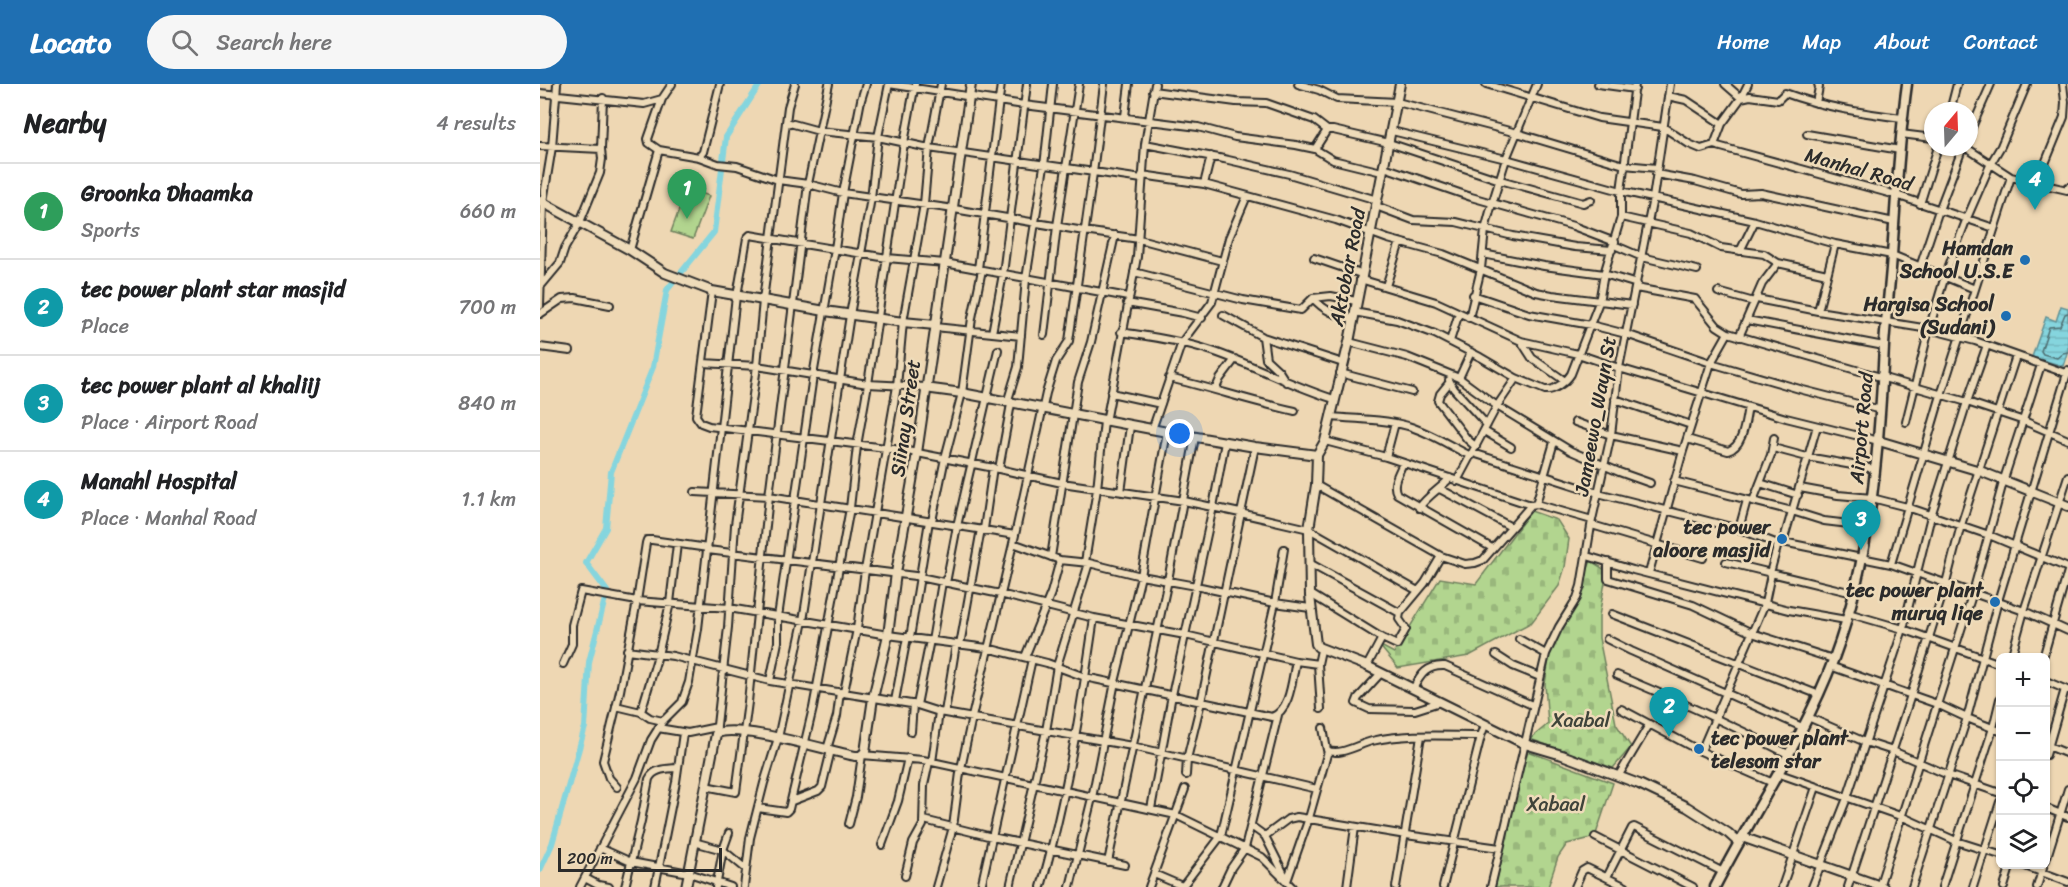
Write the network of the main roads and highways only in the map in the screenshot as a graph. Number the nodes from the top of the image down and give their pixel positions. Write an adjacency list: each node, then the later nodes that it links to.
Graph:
1 (1907, 84): 2 (main road, Airport Road)
2 (1715, 887)

